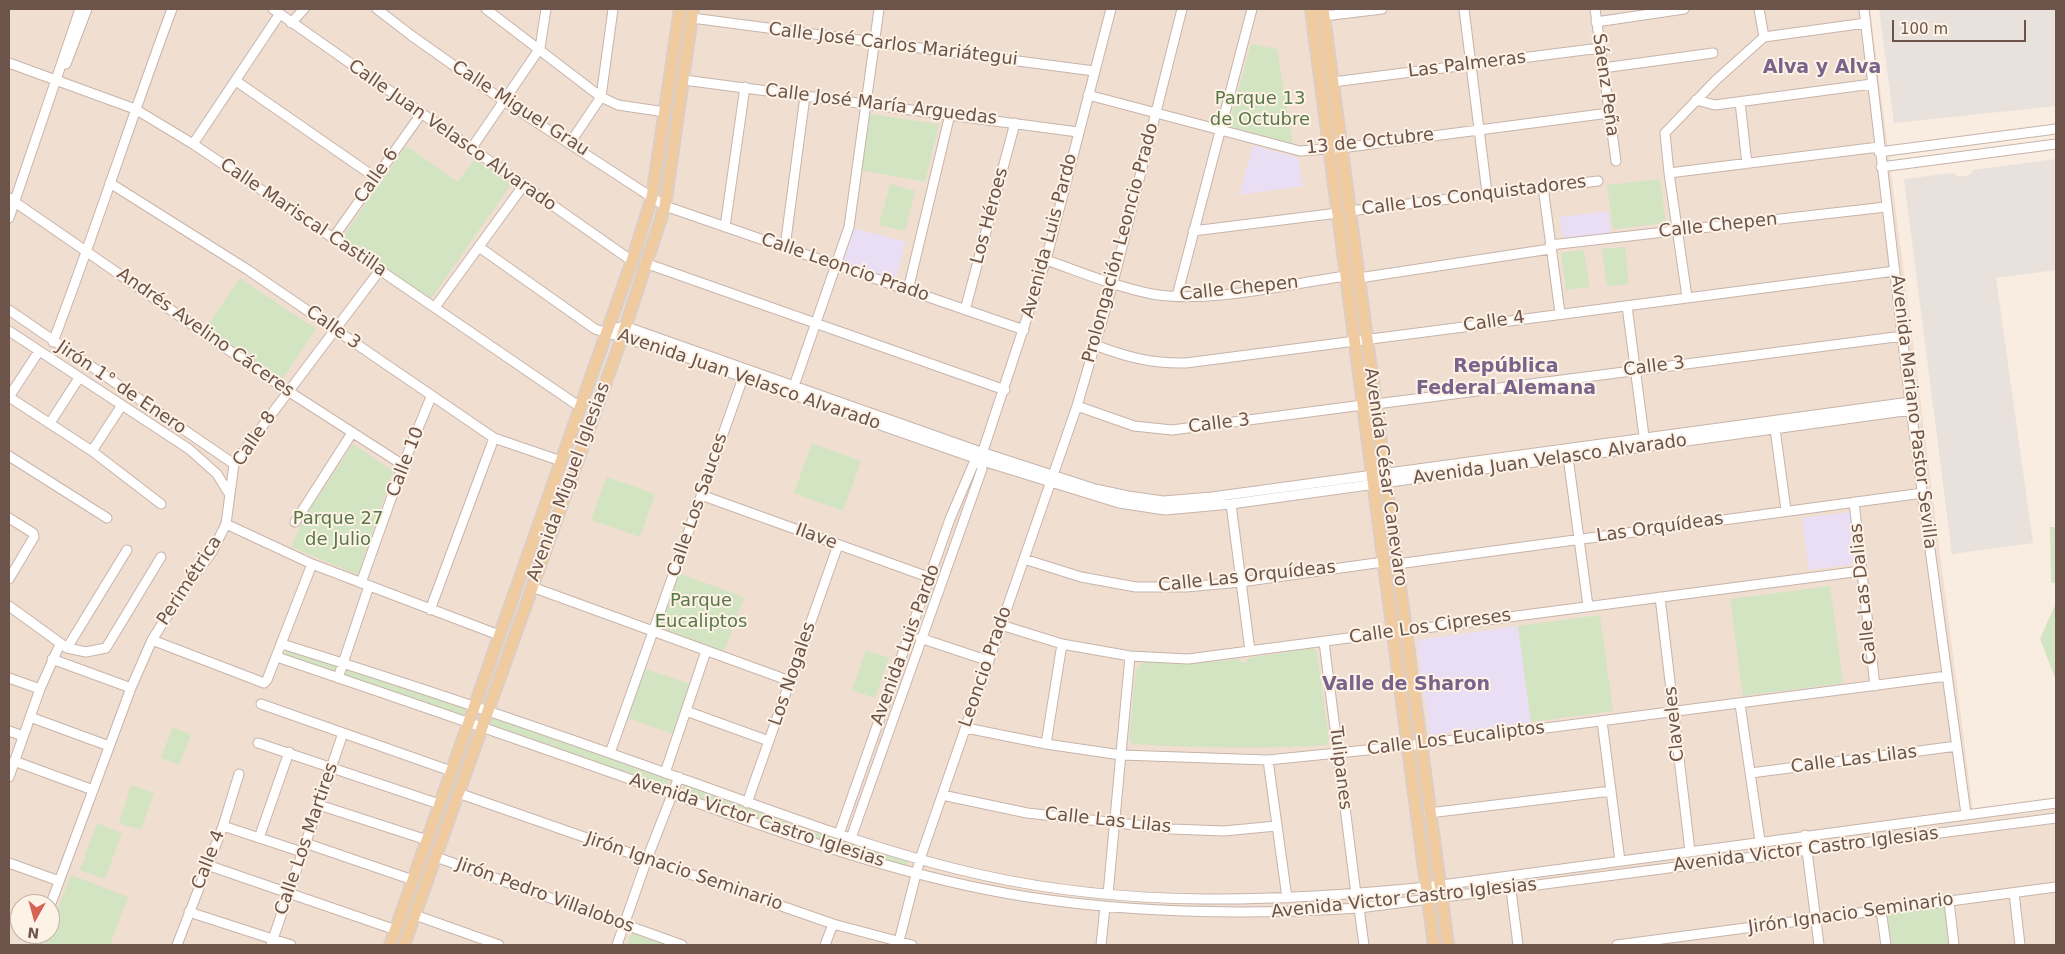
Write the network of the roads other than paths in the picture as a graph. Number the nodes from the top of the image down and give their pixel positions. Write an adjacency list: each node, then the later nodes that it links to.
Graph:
1 (81, 9): 35 (street)
2 (172, 9): 48 (street)
3 (304, 9): 24 (street)
4 (377, 9): 45 (street, Calle Miguel Grau)
5 (486, 9): 28 (street)
6 (546, 9): 28 (street)
7 (613, 9): 43 (street)
8 (680, 9): 49 (main road, Avenida Miguel Iglesias)
9 (879, 9): 27 (street)
10 (1108, 9): 34 (street, Avenida Luis Pardo)
11 (1182, 9): 50 (street, Prolongación Leoncio Prado)
12 (1252, 9): 56 (street)
13 (1311, 9): 64 (main road, Avenida César Canevaro)
14 (1382, 9): 21 (street)
15 (1464, 9): 32 (street)
16 (1594, 9): 23 (street, Sáenz Peña)
17 (1684, 9): 23 (street)
18 (1759, 9): 26 (street)
19 (1864, 9): 25 (street, Avenida Mariano Pastor Sevilla)
20 (276, 12): 24 (street, Calle Juan Velasco Alvarado); 36 (street)
21 (1323, 12): 38 (main road, Avenida César Canevaro)
22 (693, 13): 27 (street, Calle José Carlos Mariátegui); 37 (main road, Avenida Miguel Iglesias)
23 (1596, 22): 29 (street, Sáenz Peña)
24 (291, 23): 52 (street, Calle Juan Velasco Alvarado)
25 (1866, 23): 26 (street); 39 (street, Avenida Mariano Pastor Sevilla)
26 (1764, 37): 44 (street)
27 (874, 43): 34 (street, Calle José Carlos Mariátegui); 47 (street)
28 (540, 48): 43 (street); 45 (street)
29 (1600, 48): 32 (street, Las Palmeras); 33 (street, Sáenz Peña)
30 (1713, 53): 33 (street)
31 (9, 63): 35 (street, Calle Mariscal Castilla)
32 (1470, 64): 38 (street, Las Palmeras); 57 (street)
33 (1603, 68): 51 (street, Sáenz Peña)
34 (1094, 71): 41 (street, Avenida Luis Pardo)
35 (57, 80): 48 (street, Calle Mariscal Castilla); 77 (street)
36 (236, 80): 60 (street); 70 (street)
37 (684, 80): 40 (street, Calle José María Arguedas); 78 (main road, Avenida Miguel Iglesias)
38 (1333, 82): 62 (main road, Avenida César Canevaro)
39 (1872, 84): 46 (street); 65 (street, Avenida Mariano Pastor Sevilla)
40 (745, 87): 42 (street, Calle José María Arguedas); 83 (street)
41 (1088, 95): 50 (street, 13 de Octubre); 58 (street, Avenida Luis Pardo)
42 (805, 96): 47 (street, Calle José María Arguedas); 89 (street)
43 (601, 97): 49 (street); 59 (street)
44 (1696, 100): 46 (street); 69 (street)
45 (504, 101): 59 (street, Calle Miguel Grau); 63 (street)
46 (1740, 102): 67 (street)
47 (866, 104): 53 (street, Calle José María Arguedas); 94 (street)
48 (135, 108): 60 (street, Calle Mariscal Castilla); 72 (street)
49 (665, 112): 76 (main road, Avenida Miguel Iglesias)
50 (1155, 113): 56 (street, 13 de Octubre); 99 (street, Prolongación Leoncio Prado)
51 (1609, 113): 57 (street, 13 de Octubre); 66 (street, Sáenz Peña)
52 (421, 114): 63 (street, Calle Juan Velasco Alvarado); 70 (street, Calle 6)
53 (950, 114): 54 (street, Calle José María Arguedas); 100 (street)
54 (1015, 122): 58 (street, Calle José María Arguedas); 106 (street, Los Héroes)
55 (2056, 129): 65 (street)
56 (1220, 130): 64 (street, 13 de Octubre); 85 (street)
57 (1478, 130): 62 (street, 13 de Octubre); 75 (street)
58 (1078, 132): 91 (street, Avenida Luis Pardo)
59 (570, 143): 76 (street, Calle Miguel Grau)
60 (193, 144): 86 (street, Calle Mariscal Castilla)
61 (2056, 144): 68 (street)
62 (1341, 148): 64 (street, 13 de Octubre); 80 (main road, Avenida César Canevaro)
63 (471, 149): 73 (street, Calle Juan Velasco Alvarado)
64 (1329, 149): 81 (main road, Avenida César Canevaro)
65 (1879, 149): 67 (street); 68 (street, Avenida Mariano Pastor Sevilla)
66 (1616, 161)
67 (1747, 164): 69 (street)
68 (1881, 167): 79 (street, Avenida Mariano Pastor Sevilla)
69 (1669, 173): 84 (street)
70 (376, 178): 86 (street, Calle 6)
71 (1598, 181): 74 (street, Calle Los Conquistadores)
72 (110, 183): 90 (street); 109 (street, Calle 3)
73 (523, 186): 87 (street); 92 (street, Calle Juan Velasco Alvarado)
74 (1543, 187): 75 (street, Calle Los Conquistadores); 88 (street)
75 (1487, 193): 80 (street, Calle Los Conquistadores)
76 (652, 197): 78 (street, Calle Miguel Grau); 92 (main road, Avenida Miguel Iglesias)
77 (12, 200): 82 (street); 90 (street, Andrés Avelino Cáceres)
78 (665, 206): 83 (street, Calle Leoncio Prado); 93 (main road, Avenida Miguel Iglesias)
79 (1886, 207): 84 (street, Calle Chepen); 96 (street, Avenida Mariano Pastor Sevilla)
80 (1350, 211): 98 (main road, Avenida César Canevaro)
81 (1338, 213): 85 (street, Calle Los Conquistadores); 97 (main road, Avenida César Canevaro)
82 (9, 218)
83 (725, 227): 89 (street, Calle Leoncio Prado)
84 (1677, 230): 88 (street, Calle Chepen); 102 (street)
85 (1193, 231): 101 (street)
86 (333, 238): 95 (street, Calle Mariscal Castilla)
87 (479, 247): 104 (street); 112 (street, Avenida Juan Velasco Alvarado)
88 (1550, 247): 98 (street, Calle Chepen); 107 (street)
89 (785, 248): 94 (street, Calle Leoncio Prado)
90 (88, 251): 116 (street); 125 (street, Andrés Avelino Cáceres)
91 (1046, 260): 99 (street, Calle Chepen); 110 (street, Avenida Luis Pardo)
92 (632, 261): 112 (main road, Avenida Miguel Iglesias)
93 (645, 263): 108 (street); 113 (main road, Avenida Miguel Iglesias)
94 (837, 266): 100 (street, Calle Leoncio Prado); 108 (street)
95 (380, 270): 104 (street, Calle Mariscal Castilla); 109 (street, Calle 8)
96 (1895, 271): 102 (street, Calle 4); 114 (street, Avenida Mariano Pastor Sevilla)
97 (1346, 276): 101 (street, Calle Chepen); 117 (main road, Avenida César Canevaro)
98 (1358, 278): 115 (main road, Avenida César Canevaro)
99 (1114, 283): 101 (street, Calle Chepen); 118 (street, Prolongación Leoncio Prado)
100 (908, 290): 106 (street, Calle Leoncio Prado)
101 (1177, 296)
102 (1688, 297): 103 (street, Calle 4)
103 (1627, 306): 107 (street, Calle 4); 120 (street)
104 (435, 307): 133 (street, Calle Mariscal Castilla)
105 (9, 310): 116 (street, Jirón 1° de Enero)
106 (965, 310): 110 (street, Calle Leoncio Prado)
107 (1560, 313): 115 (street, Calle 4)
108 (816, 324): 123 (street); 124 (street)
109 (334, 329): 125 (street, Calle 8); 127 (street, Calle 3)
110 (1024, 330): 124 (street, Avenida Luis Pardo)
111 (9, 331): 119 (street)
112 (606, 331): 113 (street, Avenida Juan Velasco Alvarado); 133 (main road, Avenida Miguel Iglesias)
113 (623, 332): 121 (street, Avenida Juan Velasco Alvarado); 173 (main road, Avenida Miguel Iglesias)
114 (1903, 336): 120 (street, Calle 3); 132 (street, Avenida Mariano Pastor Sevilla)
115 (1367, 339): 117 (street, Calle 4); 128 (main road, Avenida César Canevaro)
116 (53, 342): 144 (street, Jirón 1° de Enero)
117 (1355, 342): 118 (street, Calle 4); 130 (main road, Avenida César Canevaro)
118 (1095, 345): 131 (street, Prolongación Leoncio Prado)
119 (39, 351): 122 (street); 126 (street)
120 (1636, 369): 128 (street, Calle 3); 138 (street)
121 (744, 373): 123 (street, Avenida Juan Velasco Alvarado); 141 (street, Avenida Juan Velasco Alvarado); 151 (street, Calle Los Sauces)
122 (79, 378): 129 (street); 134 (street)
123 (794, 386): 141 (street, Avenida Juan Velasco Alvarado)
124 (1005, 390): 141 (street, Avenida Luis Pardo)
125 (288, 391): 136 (street, Andrés Avelino Cáceres); 144 (street, Calle 8)
126 (9, 397): 134 (street)
127 (431, 397): 137 (street, Calle 3); 145 (street, Calle 10)
128 (1376, 404): 146 (main road, Avenida César Canevaro)
129 (122, 405): 139 (street); 149 (street)
130 (1363, 405): 131 (street, Calle 3); 148 (main road, Avenida César Canevaro)
131 (1078, 406): 147 (street, Prolongación Leoncio Prado)
132 (1910, 406): 135 (street, Avenida Juan Velasco Alvarado); 138 (street, Avenida Juan Velasco Alvarado); 150 (street, Avenida Mariano Pastor Sevilla)
133 (580, 407): 143 (main road, Avenida Miguel Iglesias)
134 (50, 423): 139 (street)
135 (1775, 429): 138 (street, Avenida Juan Velasco Alvarado); 155 (street)
136 (352, 433): 145 (street, Andrés Avelino Cáceres); 158 (street)
137 (494, 438): 143 (street, Calle 3); 177 (street)
138 (1645, 443): 142 (street, Avenida Juan Velasco Alvarado); 146 (street, Avenida Juan Velasco Alvarado)
139 (92, 451): 153 (street)
140 (9, 456): 157 (street)
141 (982, 456): 147 (street, Avenida Juan Velasco Alvarado); 169 (street, Avenida Luis Pardo); 183 (street, Avenida Luis Pardo)
142 (1568, 458): 146 (street, Avenida Juan Velasco Alvarado); 160 (street)
143 (561, 461): 182 (main road, Avenida Miguel Iglesias)
144 (234, 464): 149 (street, Calle 8)
145 (403, 465): 172 (street, Calle 10)
146 (1385, 478): 148 (street, Avenida Juan Velasco Alvarado); 167 (main road, Avenida César Canevaro)
147 (1052, 479): 148 (street, Avenida Juan Velasco Alvarado); 154 (street, Avenida Juan Velasco Alvarado); 164 (street, Leoncio Prado)
148 (1372, 480): 154 (street, Avenida Juan Velasco Alvarado); 165 (main road, Avenida César Canevaro)
149 (228, 492): 159 (street, Perimétrica)
150 (1923, 493): 152 (street, Las Orquídeas); 196 (street, Avenida Mariano Pastor Sevilla)
151 (701, 495): 161 (street, Ilave); 180 (street, Calle Los Sauces)
152 (1854, 502): 155 (street, Las Orquídeas); 168 (street, Calle Las Dalias)
153 (161, 504)
154 (1231, 504): 171 (street)
155 (1786, 510): 160 (street, Las Orquídeas)
156 (9, 518): 170 (street)
157 (107, 518)
158 (295, 522)
159 (226, 524): 166 (street); 184 (street, Perimétrica)
160 (1579, 539): 167 (street, Las Orquídeas); 176 (street)
161 (838, 545): 169 (street, Ilave); 199 (street, Los Nogales)
162 (127, 550): 188 (street)
163 (161, 557): 188 (street)
164 (1024, 559): 171 (street, Calle Las Orquídeas); 178 (street, Leoncio Prado)
165 (1384, 562): 171 (street, Calle Las Orquídeas); 181 (main road, Avenida César Canevaro)
166 (312, 564): 172 (street); 186 (street)
167 (1397, 564): 179 (main road, Avenida César Canevaro)
168 (1861, 570): 174 (street, Calle Los Cipreses); 200 (street, Calle Las Dalias)
169 (931, 578): 252 (street, Avenida Luis Pardo)
170 (9, 579)
171 (1241, 582): 190 (street)
172 (365, 585): 177 (street); 195 (street, Calle 10)
173 (532, 587): 180 (street); 206 (main road, Avenida Miguel Iglesias)
174 (1660, 597): 176 (street, Calle Los Cipreses); 208 (street, Claveles)
175 (9, 606): 188 (street)
176 (1588, 606): 179 (street, Calle Los Cipreses)
177 (430, 610): 182 (street)
178 (1001, 624): 187 (street, Calle Los Cipreses); 194 (street, Leoncio Prado)
179 (1405, 630): 181 (street, Calle Los Cipreses); 220 (main road, Avenida César Canevaro)
180 (654, 631): 189 (street); 225 (street, Calle Los Sauces)
181 (1392, 632): 185 (street, Calle Los Cipreses); 222 (main road, Avenida César Canevaro)
182 (499, 635): 205 (main road, Avenida Miguel Iglesias)
183 (920, 638): 194 (street); 255 (street, Avenida Luis Pardo)
184 (152, 640): 192 (street); 201 (street, Perimétrica)
185 (1324, 642): 190 (street, Calle Los Cipreses); 226 (street, Tulipanes)
186 (282, 644): 192 (street); 195 (street, Avenida Victor Castro Iglesias)
187 (1062, 644): 191 (street, Calle Los Cipreses); 219 (street)
188 (64, 646): 193 (street)
189 (706, 651): 199 (street); 207 (street)
190 (1250, 651): 191 (street, Calle Los Cipreses)
191 (1130, 656): 227 (street)
192 (277, 657): 198 (street, Avenida Victor Castro Iglesias)
193 (52, 658): 201 (street); 202 (street)
194 (988, 661): 213 (street, Leoncio Prado)
195 (343, 664): 198 (street, Calle 10); 205 (street, Avenida Victor Castro Iglesias)
196 (1947, 676): 200 (street, Calle Los Eucaliptos); 223 (street, Avenida Mariano Pastor Sevilla)
197 (9, 678): 202 (street)
198 (338, 678): 210 (street, Avenida Victor Castro Iglesias)
199 (790, 681): 217 (street, Los Nogales)
200 (1875, 686): 204 (street, Calle Los Eucaliptos)
201 (131, 688): 221 (street, Perimétrica)
202 (40, 689): 209 (street)
203 (261, 704): 215 (street)
204 (1740, 704): 208 (street, Calle Los Eucaliptos); 233 (street)
205 (474, 706): 206 (street, Avenida Victor Castro Iglesias); 210 (main road, Avenida Miguel Iglesias)
206 (487, 711): 212 (main road, Avenida Miguel Iglesias); 225 (street, Avenida Victor Castro Iglesias)
207 (686, 711): 217 (street); 232 (street)
208 (1674, 712): 211 (street, Calle Los Eucaliptos); 260 (street, Claveles)
209 (30, 718): 216 (street); 221 (street)
210 (468, 722): 212 (street, Avenida Victor Castro Iglesias); 231 (main road, Avenida Miguel Iglesias)
211 (1602, 722): 220 (street, Calle Los Eucaliptos); 238 (street)
212 (481, 726): 239 (main road, Avenida Miguel Iglesias); 240 (street, Avenida Victor Castro Iglesias)
213 (966, 728): 219 (street, Calle Los Eucaliptos); 241 (street, Leoncio Prado)
214 (9, 731): 216 (street)
215 (343, 733): 230 (street, Calle Los Martires); 231 (street)
216 (23, 736): 229 (street)
217 (769, 742): 242 (street, Los Nogales)
218 (258, 743): 224 (street)
219 (1046, 744): 227 (street, Calle Los Eucaliptos)
220 (1421, 744): 222 (street, Calle Los Eucaliptos); 246 (main road, Avenida César Canevaro)
221 (109, 746): 237 (street, Perimétrica)
222 (1407, 746): 226 (street, Calle Los Eucaliptos); 271 (main road, Avenida César Canevaro)
223 (1957, 746): 233 (street, Calle Las Lilas); 247 (street, Avenida Mariano Pastor Sevilla)
224 (288, 752): 230 (street); 254 (street)
225 (610, 753): 232 (street, Avenida Victor Castro Iglesias)
226 (1338, 754): 228 (street, Calle Los Eucaliptos); 278 (street, Tulipanes)
227 (1121, 755): 228 (street, Calle Los Eucaliptos); 249 (street)
228 (1268, 760): 251 (street)
229 (14, 761): 235 (street); 237 (street)
230 (331, 767): 244 (street); 245 (street, Calle Los Martires)
231 (451, 771): 244 (main road, Avenida Miguel Iglesias)
232 (665, 773): 236 (street, Avenida Victor Castro Iglesias)
233 (1751, 773): 257 (street)
234 (239, 774): 250 (street, Calle 4)
235 (9, 777)
236 (679, 777): 240 (street); 242 (street, Avenida Victor Castro Iglesias)
237 (93, 790): 268 (street, Perimétrica)
238 (1611, 790): 246 (street); 264 (street)
239 (458, 793): 261 (main road, Avenida Miguel Iglesias); 262 (street, Jirón Ignacio Seminario)
240 (673, 794): 262 (street); 267 (street, Avenida Victor Castro Iglesias)
241 (942, 795): 249 (street, Calle Las Lilas); 263 (street, Leoncio Prado)
242 (747, 802): 252 (street, Avenida Victor Castro Iglesias)
243 (2056, 803): 247 (street, Avenida Victor Castro Iglesias)
244 (439, 804): 256 (main road, Avenida Miguel Iglesias)
245 (318, 805): 256 (street); 258 (street, Calle Los Martires)
246 (1429, 814): 270 (main road, Avenida César Canevaro)
247 (1966, 814): 253 (street, Avenida Victor Castro Iglesias)
248 (2056, 818): 259 (street, Avenida Victor Castro Iglesias)
249 (1115, 822): 251 (street, Calle Las Lilas); 277 (street)
250 (223, 826): 254 (street); 266 (street, Calle 4)
251 (1276, 826): 279 (street)
252 (839, 834): 255 (street, Avenida Victor Castro Iglesias)
253 (1805, 835): 257 (street, Avenida Victor Castro Iglesias); 259 (street)
254 (259, 838): 258 (street)
255 (851, 838): 263 (street, Avenida Victor Castro Iglesias)
256 (427, 840): 269 (main road, Avenida Miguel Iglesias)
257 (1760, 841): 260 (street, Avenida Victor Castro Iglesias)
258 (304, 848): 269 (street); 275 (street, Calle Los Martires)
259 (1806, 850): 273 (street, Avenida Victor Castro Iglesias); 288 (street)
260 (1690, 851): 264 (street, Avenida Victor Castro Iglesias)
261 (436, 857): 287 (main road, Avenida Miguel Iglesias); 290 (street, Jirón Pedro Villalobos)
262 (647, 859): 289 (street, Jirón Ignacio Seminario); 290 (street)
263 (920, 859): 267 (street, Leoncio Prado); 277 (street, Avenida Victor Castro Iglesias)
264 (1620, 861): 270 (street, Avenida Victor Castro Iglesias)
265 (9, 863): 268 (street)
266 (207, 866): 275 (street); 286 (street, Calle 4)
267 (916, 872): 283 (street, Avenida Victor Castro Iglesias); 293 (street, Leoncio Prado)
268 (59, 880): 276 (street, Perimétrica)
269 (413, 880): 291 (main road, Avenida Miguel Iglesias)
270 (1439, 885): 271 (street, Avenida Victor Castro Iglesias); 280 (main road, Avenida César Canevaro)
271 (1426, 887): 278 (street, Avenida Victor Castro Iglesias); 281 (main road, Avenida César Canevaro)
272 (2056, 887): 274 (street, Jirón Ignacio Seminario)
273 (1511, 890): 280 (street, Avenida Victor Castro Iglesias); 307 (street)
274 (2014, 892): 282 (street, Jirón Ignacio Seminario); 312 (street)
275 (288, 893): 291 (street); 292 (street, Calle Los Martires)
276 (54, 894)
277 (1108, 894): 279 (street, Avenida Victor Castro Iglesias)
278 (1356, 894): 279 (street, Avenida Victor Castro Iglesias)
279 (1287, 898)
280 (1441, 898): 281 (street, Avenida Victor Castro Iglesias); 306 (main road, Avenida César Canevaro)
281 (1428, 900): 284 (street, Avenida Victor Castro Iglesias); 305 (main road, Avenida César Canevaro)
282 (1949, 901): 285 (street, Jirón Ignacio Seminario); 311 (street)
283 (1104, 907): 284 (street, Avenida Victor Castro Iglesias); 303 (street)
284 (1359, 908): 304 (street)
285 (1881, 910): 288 (street, Jirón Ignacio Seminario); 310 (street)
286 (189, 912): 292 (street); 294 (street, Calle 4)
287 (415, 915): 297 (main road, Avenida Miguel Iglesias); 298 (street)
288 (1815, 919): 308 (street, Jirón Ignacio Seminario); 309 (street)
289 (833, 924): 293 (street, Jirón Ignacio Seminario); 301 (street)
290 (624, 925): 299 (street); 300 (street, Jirón Pedro Villalobos)
291 (396, 930): 296 (main road, Avenida Miguel Iglesias)
292 (272, 942): 295 (street)
293 (899, 944): 302 (street, Jirón Ignacio Seminario)
294 (177, 945)
295 (290, 945)
296 (390, 945)
297 (404, 945)
298 (499, 945)
299 (617, 945)
300 (682, 945)
301 (825, 945)
302 (912, 945)
303 (1101, 945)
304 (1364, 945)
305 (1434, 945)
306 (1448, 945)
307 (1518, 945)
308 (1617, 945)
309 (1819, 945)
310 (1886, 945)
311 (1954, 945)
312 (2020, 945)

